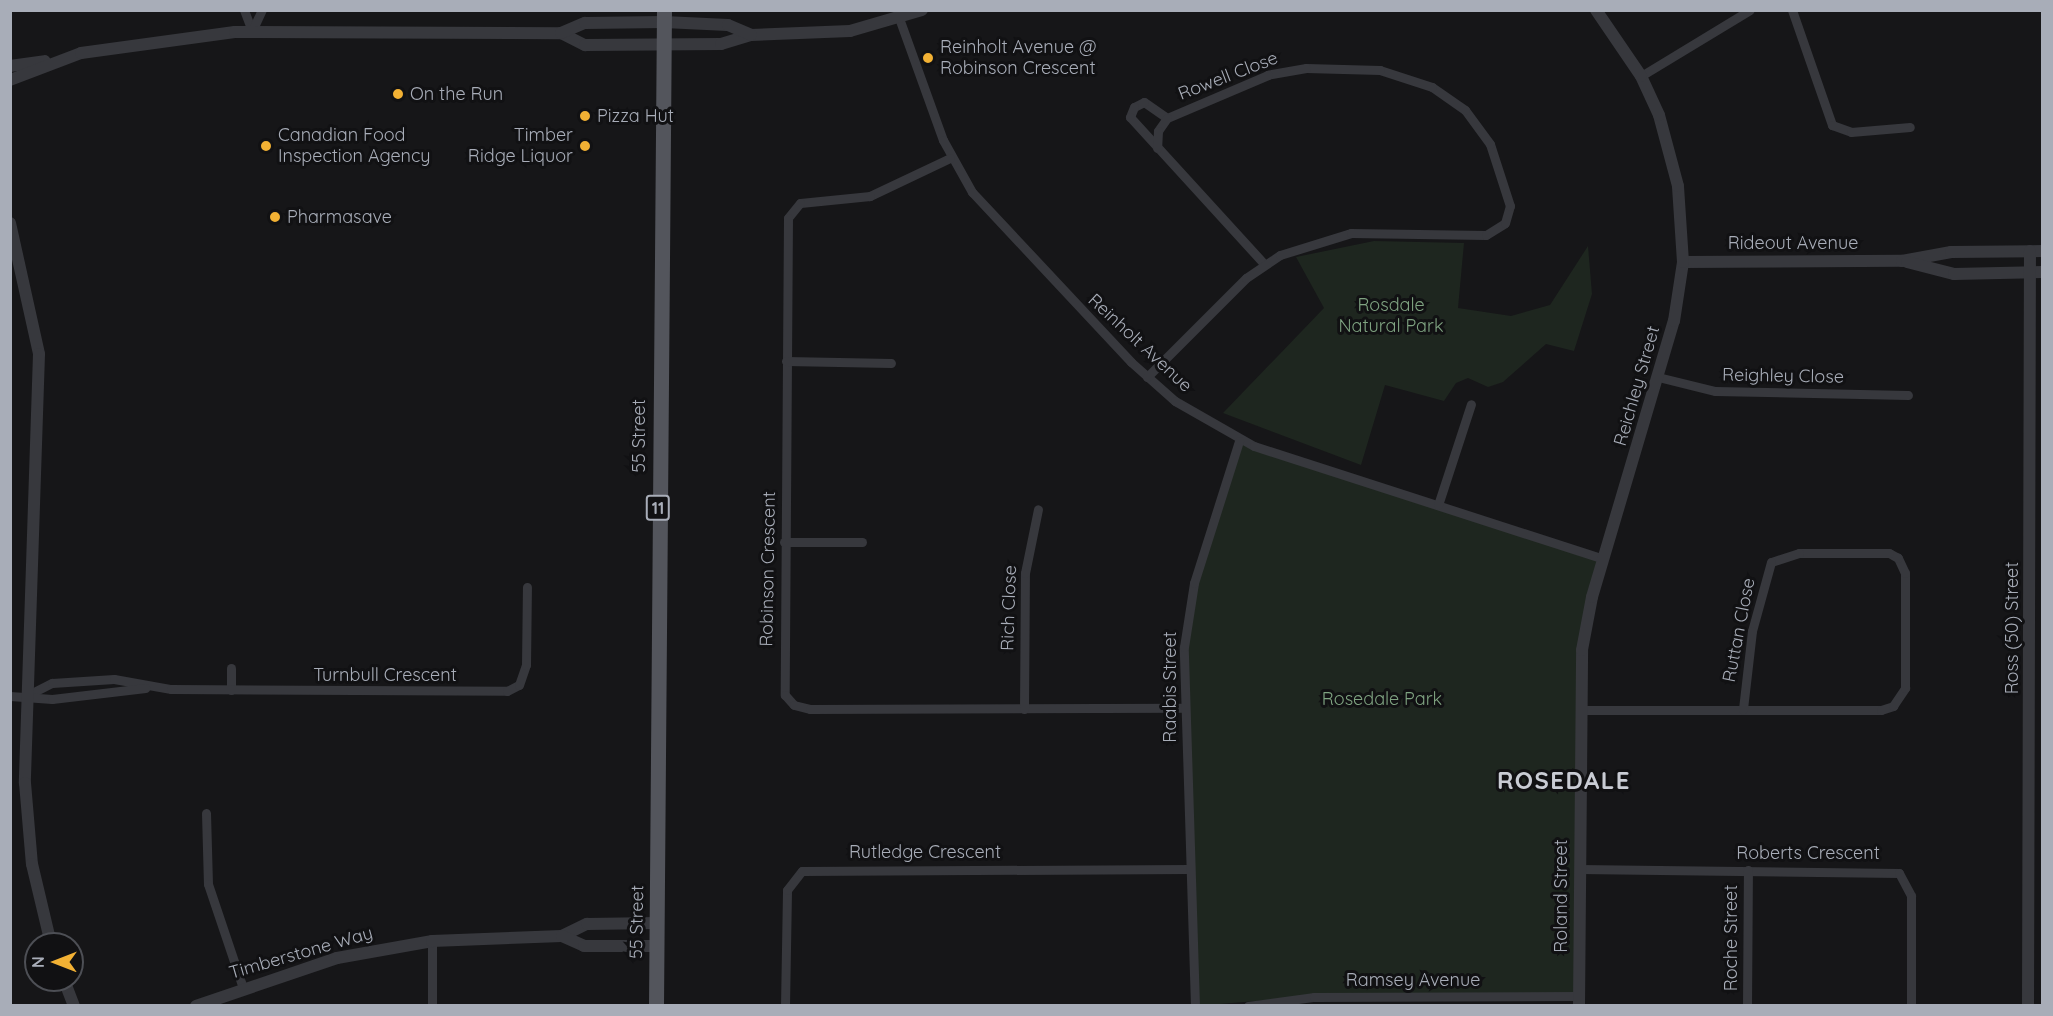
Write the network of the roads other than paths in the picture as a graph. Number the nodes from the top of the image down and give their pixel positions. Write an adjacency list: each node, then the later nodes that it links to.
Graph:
1 (244, 10): 9 (street)
2 (262, 10): 9 (street)
3 (922, 10): 8 (street)
4 (1596, 10): 15 (street, Reichley Street)
5 (1750, 10): 15 (street)
6 (1792, 10): 18 (street)
7 (664, 16): 10 (street); 11 (street); 12 (main road, 55 Street / 11)
8 (899, 18): 11 (street); 20 (street, Reinholt Avenue)
9 (252, 31): 10 (street); 13 (street)
10 (561, 33): 12 (street)
11 (751, 35): 12 (street)
12 (663, 46): 56 (main road, 55 Street / 11)
13 (58, 59): 14 (street); 16 (street)
14 (10, 66)
15 (1641, 76): 24 (street, Reichley Street)
16 (10, 80)
17 (1167, 118): 19 (street, Rowell Close); 19 (street); 25 (street, Rowell Close)
18 (1910, 126)
19 (1157, 148): 25 (street)
20 (950, 158): 29 (street, Robinson Crescent); 31 (street, Reinholt Avenue)
21 (10, 223): 26 (street)
22 (2036, 251): 23 (street, Rideout Avenue); 28 (street, Ross (50) Street)
23 (1902, 261): 24 (street, Rideout Avenue); 28 (street, Rideout Avenue)
24 (1683, 262): 32 (street, Reichley Street)
25 (1264, 264): 31 (street, Rowell Close)
26 (24, 267): 27 (street); 45 (street)
27 (10, 270)
28 (2036, 272): 72 (street, Ross (50) Street)
29 (786, 361): 30 (street); 38 (street, Robinson Crescent)
30 (891, 363)
31 (1147, 377): 35 (street, Reinholt Avenue)
32 (1658, 377): 33 (street, Reighley Close); 40 (street, Reichley Street)
33 (1908, 394)
34 (1470, 404): 36 (street)
35 (1239, 441): 36 (street, Reinholt Avenue); 47 (street, Raabis Street)
36 (1438, 505): 40 (street, Reinholt Avenue)
37 (1038, 509): 48 (street, Rich Close)
38 (784, 542): 39 (street); 48 (street, Robinson Crescent)
39 (862, 542)
40 (1604, 559): 50 (street, Reichley Street)
41 (527, 586): 44 (street, Turnbull Crescent)
42 (231, 668): 44 (street)
43 (149, 688): 44 (street, Turnbull Crescent); 45 (street, Turnbull Crescent); 45 (street, Turnbull Crescent)
44 (231, 690)
45 (28, 695): 46 (street); 57 (street)
46 (10, 696)
47 (1185, 708): 48 (street, Robinson Crescent); 53 (street, Raabis Street)
48 (1024, 709)
49 (1743, 709): 49 (street, Ruttan Close); 50 (street, Ruttan Close)
50 (1580, 710): 51 (street, Reichley Street)
51 (1579, 786): 54 (street, Roland Street)
52 (206, 813): 61 (street)
53 (1190, 869): 67 (street, Rutledge Crescent); 68 (street, Raabis Street)
54 (1579, 869): 55 (street, Roberts Crescent); 63 (street, Roland Street)
55 (1748, 870): 70 (street, Roche Street); 71 (street, Roberts Crescent)
56 (657, 923): 58 (street, Timberstone Way); 60 (main road, 55 Street / 11)
57 (48, 932)
58 (562, 936): 59 (street, Timberstone Way); 60 (street, Timberstone Way)
59 (432, 941): 61 (street, Timberstone Way); 65 (street)
60 (656, 946): 66 (main road, 55 Street / 11)
61 (243, 988): 64 (street, Timberstone Way)
62 (1410, 1001): 63 (street, Ramsey Avenue); 69 (street, Ramsey Avenue)
63 (1579, 1001)
64 (196, 1005)
65 (432, 1005)
66 (656, 1005)
67 (785, 1005)
68 (1195, 1005)
69 (1248, 1005)
70 (1747, 1005)
71 (1911, 1005)
72 (2028, 1005)

